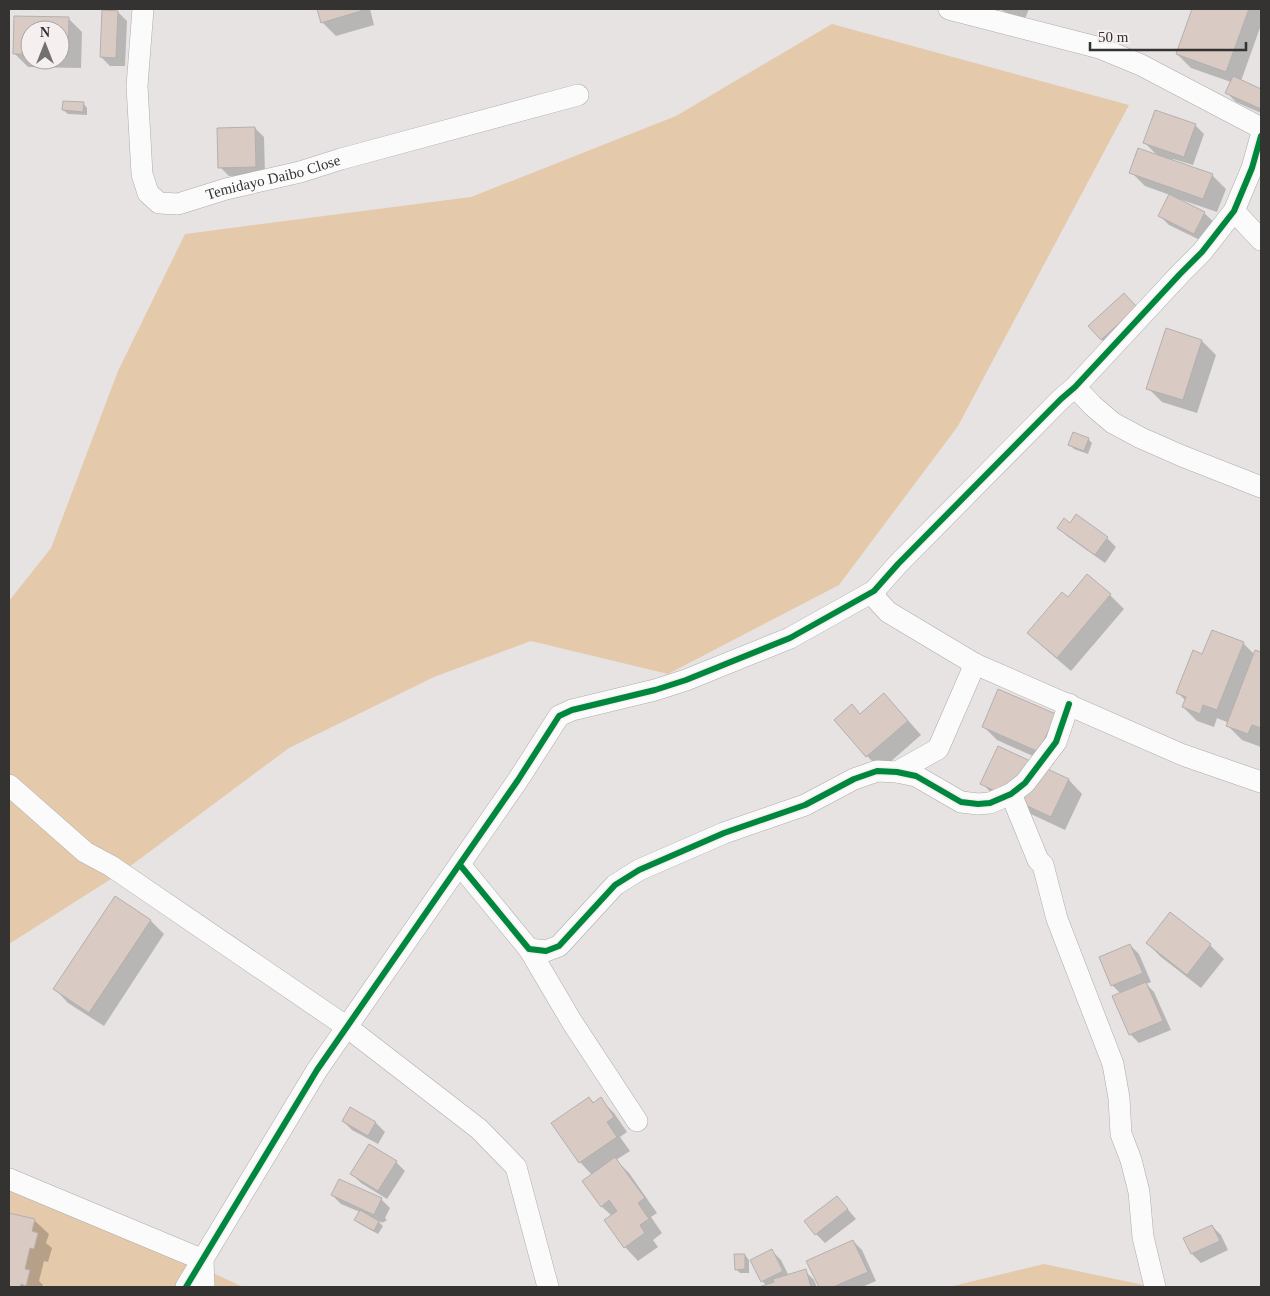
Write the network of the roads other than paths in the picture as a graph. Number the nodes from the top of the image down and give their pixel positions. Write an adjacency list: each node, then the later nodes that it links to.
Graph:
1 (143, 9): 3 (street, Temidayo Daibo Close)
2 (949, 9): 4 (street)
3 (578, 95)
4 (1261, 128)
5 (1261, 136): 6 (street)
6 (1234, 211): 7 (street); 8 (street)
7 (1261, 240)
8 (1075, 387): 9 (street); 10 (street)
9 (1261, 487)
10 (874, 591): 11 (street); 17 (street)
11 (976, 664): 12 (street); 13 (street)
12 (1069, 704): 14 (street); 16 (street)
13 (897, 772): 16 (street); 18 (street)
14 (1261, 782)
15 (9, 785): 19 (street)
16 (1011, 794): 26 (street)
17 (460, 865): 18 (street); 19 (street)
18 (530, 949): 20 (street)
19 (347, 1027): 22 (street); 25 (street)
20 (637, 1121)
21 (9, 1179): 22 (street)
22 (203, 1260): 23 (street); 24 (street)
23 (186, 1287)
24 (204, 1287)
25 (548, 1287)
26 (1155, 1287)

